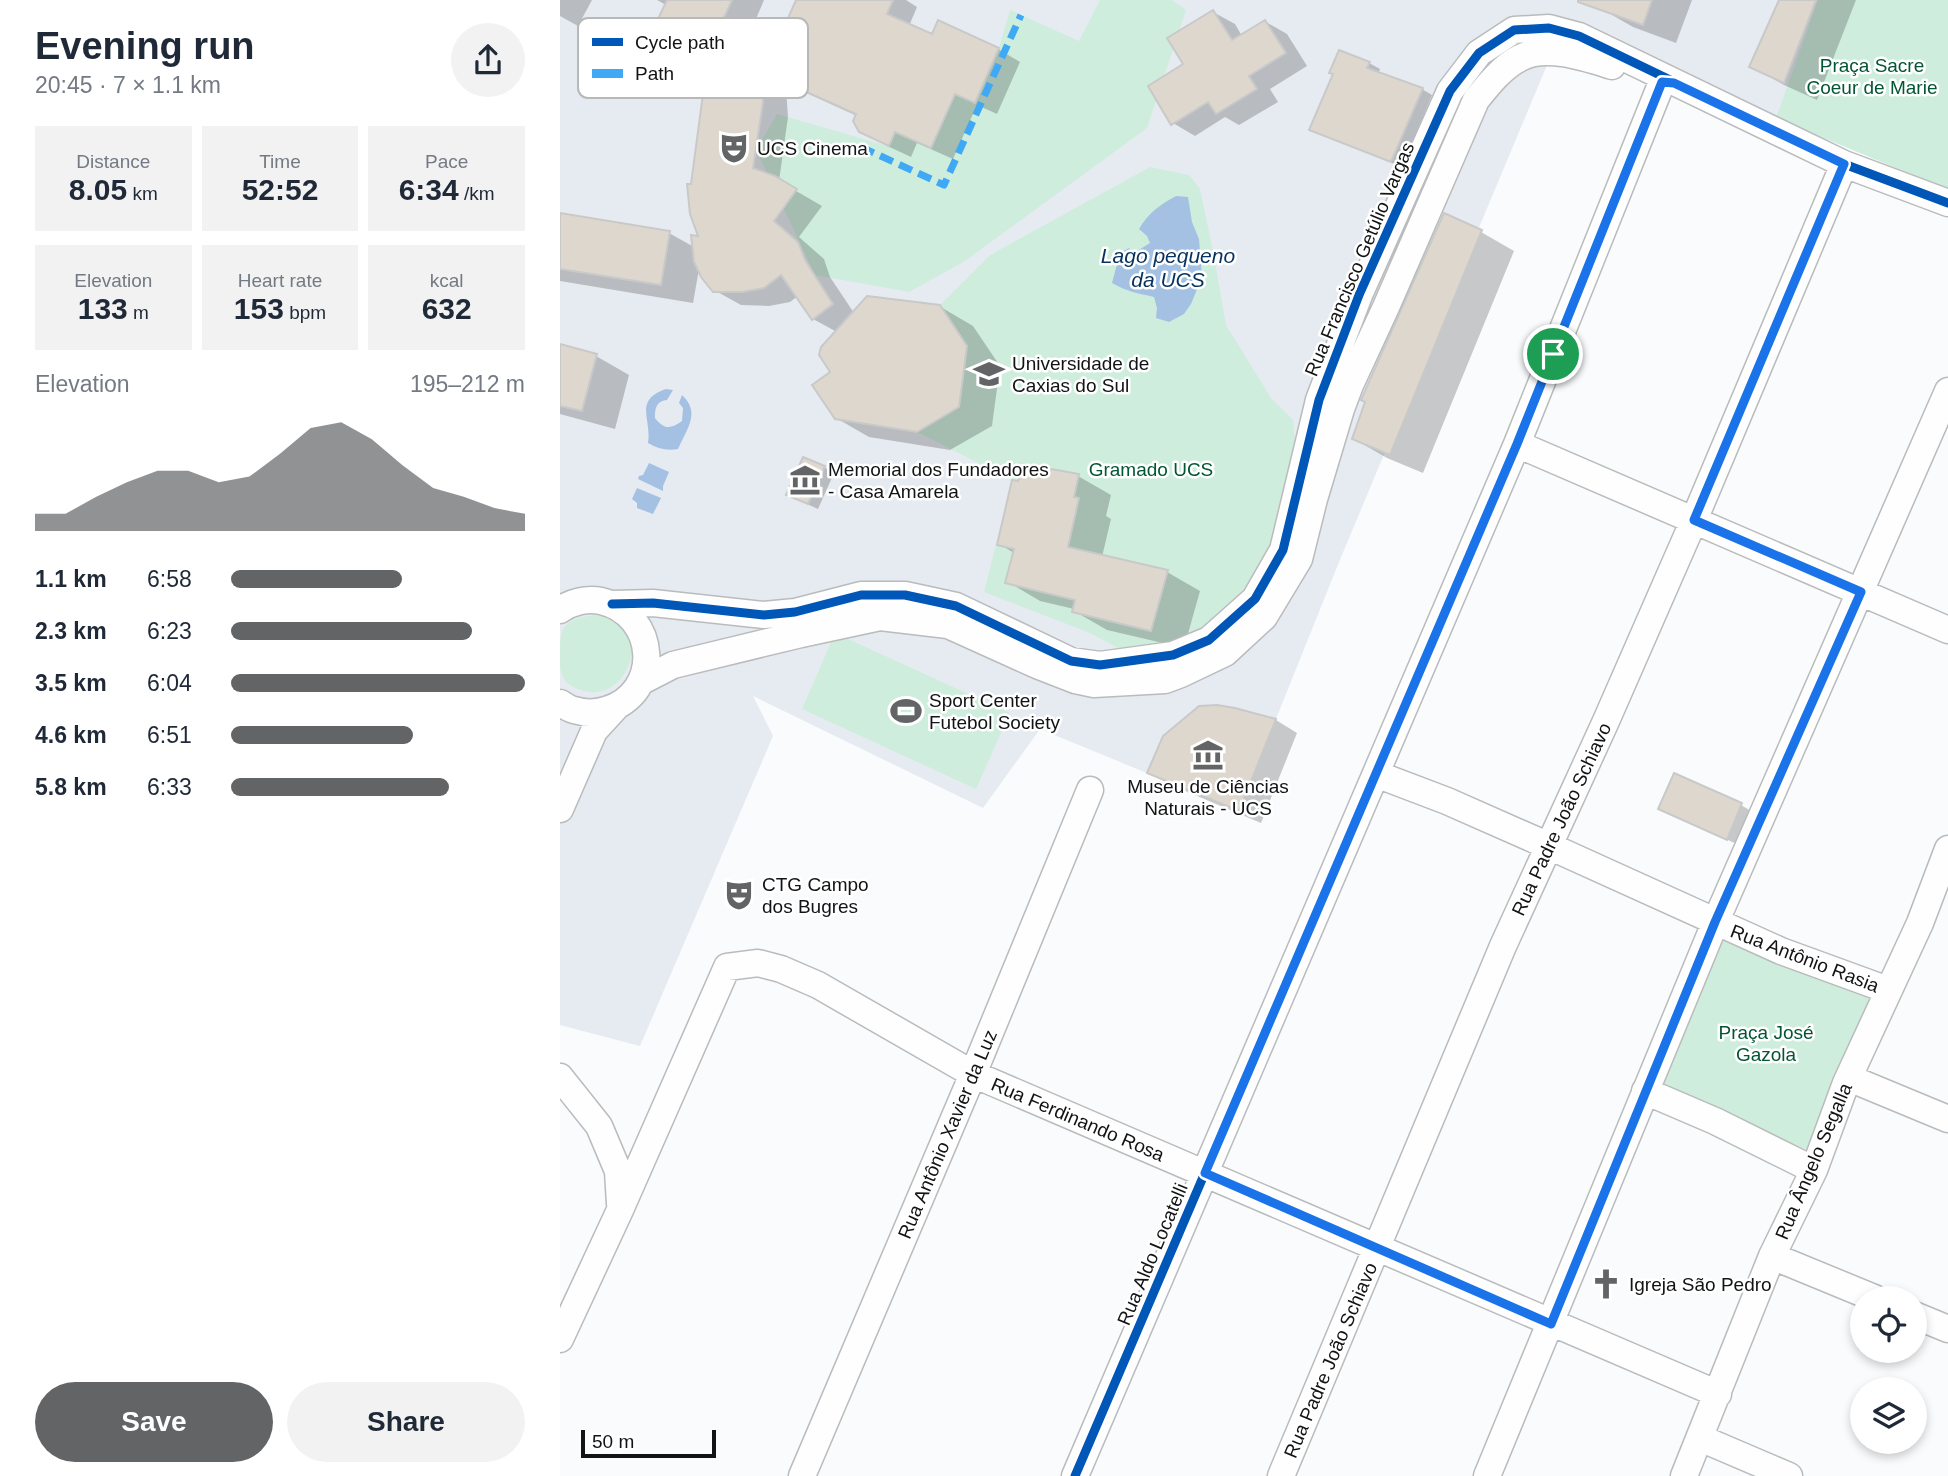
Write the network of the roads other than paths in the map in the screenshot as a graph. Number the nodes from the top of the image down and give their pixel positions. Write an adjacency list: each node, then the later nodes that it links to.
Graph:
1 (1667, 81): 2 (street); 5 (street, Rua Aldo Locatelli); 8 (street, Rua Francisco Getúlio Vargas); 11 (street)
2 (1844, 164): 3 (street); 6 (street, Rua Padre João Schiavo)
3 (1948, 203)
4 (1948, 391): 7 (street)
5 (1517, 444): 6 (street); 16 (street, Rua Aldo Locatelli)
6 (1694, 520): 7 (street); 19 (street, Rua Padre João Schiavo)
7 (1861, 592): 12 (street); 21 (street)
8 (905, 595): 9 (street, Rua Francisco Getúlio Vargas); 11 (street)
9 (612, 604): 10 (street, Rua Francisco Getúlio Vargas); 13 (street)
10 (560, 610)
11 (880, 617): 13 (street)
12 (1948, 631)
13 (642, 681): 15 (street)
14 (560, 703): 15 (street)
15 (617, 706): 18 (street)
16 (1376, 774): 19 (street, Rua Antônio Rasia); 29 (street, Rua Aldo Locatelli)
17 (1090, 790): 23 (street, Rua Antônio Xavier da Luz)
18 (560, 809)
19 (1549, 846): 21 (street, Rua Antônio Rasia); 31 (street, Rua Padre João Schiavo)
20 (1948, 849): 22 (street, Rua Ângelo Segalla)
21 (1715, 922): 22 (street, Rua Antônio Rasia); 26 (street)
22 (1888, 990): 25 (street, Rua Ângelo Segalla)
23 (973, 1074): 29 (street, Rua Ferdinando Rosa); 30 (street, Rua Ferdinando Rosa); 40 (street, Rua Antônio Xavier da Luz)
24 (560, 1077): 30 (street)
25 (1849, 1078): 27 (street); 28 (street, Rua Ângelo Segalla)
26 (1645, 1091): 28 (street); 35 (street)
27 (1948, 1119)
28 (1814, 1170): 32 (street, Rua Ângelo Segalla)
29 (1205, 1173): 31 (street, Rua Ferdinando Rosa); 41 (street, Rua Aldo Locatelli)
30 (620, 1210): 37 (street)
31 (1378, 1247): 35 (street, Rua Ferdinando Rosa); 42 (street, Rua Padre João Schiavo)
32 (1772, 1256): 33 (street); 38 (street, Rua Ângelo Segalla)
33 (1850, 1288)
34 (1927, 1320): 36 (street)
35 (1551, 1324): 38 (street, Rua Ferdinando Rosa); 43 (street)
36 (1948, 1329)
37 (560, 1339)
38 (1718, 1394): 39 (street, Rua Ângelo Segalla)
39 (1700, 1438): 44 (street, Rua Ângelo Segalla); 45 (street)
40 (802, 1476)
41 (1076, 1476)
42 (1281, 1476)
43 (1487, 1476)
44 (1684, 1476)
45 (1789, 1476)

